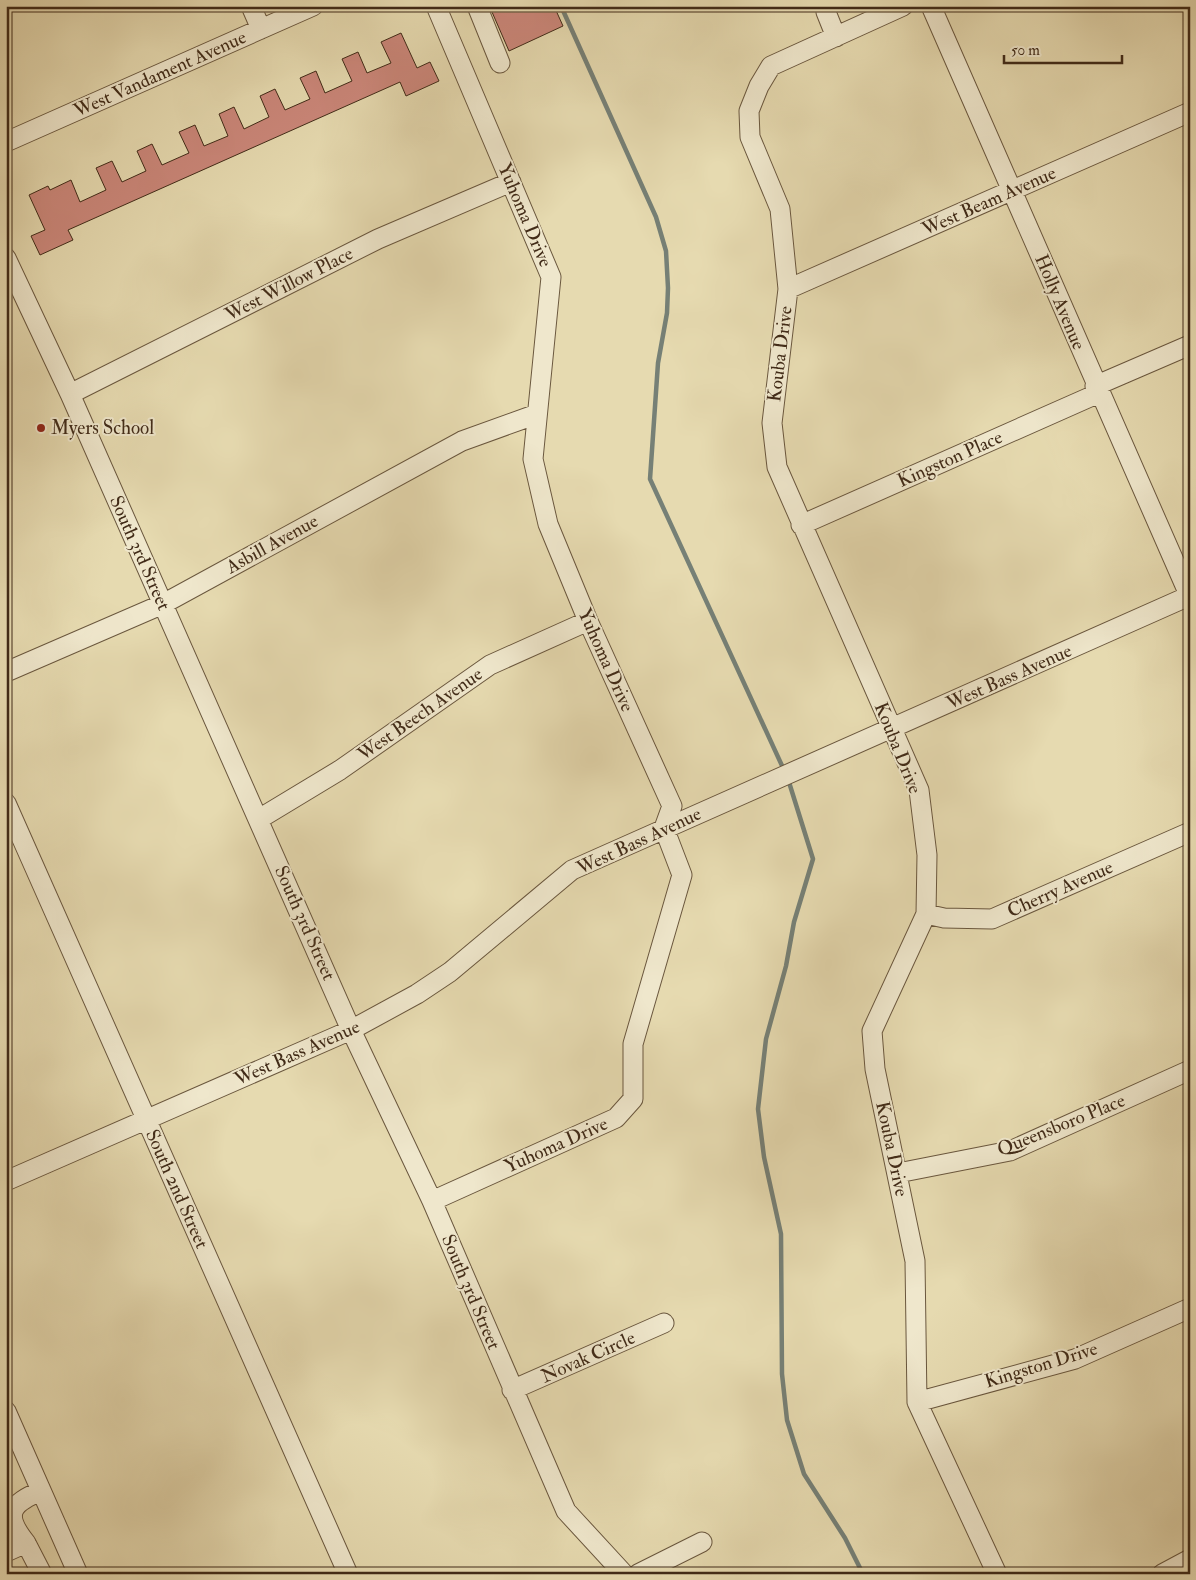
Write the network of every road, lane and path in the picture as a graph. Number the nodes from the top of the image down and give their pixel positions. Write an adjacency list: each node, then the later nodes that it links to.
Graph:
1 (251, 6): 8 (street)
2 (313, 6): 8 (street, West Vandament Avenue)
3 (436, 6): 13 (street, Yuhoma Drive)
4 (477, 6): 10 (street)
5 (827, 6): 9 (street)
6 (903, 6): 9 (street, Kouba Drive)
7 (930, 6): 14 (street, Holly Avenue)
8 (261, 29): 12 (street, West Vandament Avenue)
9 (836, 37): 16 (street, Kouba Drive)
10 (500, 64)
11 (1190, 112): 14 (street, West Beam Avenue)
12 (6, 142)
13 (511, 182): 19 (street, West Willow Place); 20 (street, Yuhoma Drive)
14 (1013, 191): 16 (street, West Beam Avenue); 18 (street, Holly Avenue)
15 (6, 258): 19 (street, South 3rd Street)
16 (788, 289): 21 (street, Kouba Drive)
17 (1190, 345): 18 (street, Kingston Place)
18 (1097, 390): 21 (street, Kingston Place); 22 (street, Holly Avenue)
19 (70, 394): 23 (street, South 3rd Street)
20 (537, 414): 23 (street, Asbill Avenue); 24 (street, Yuhoma Drive)
21 (801, 525): 26 (street, Kouba Drive)
22 (1188, 589): 26 (street, West Bass Avenue)
23 (163, 604): 25 (street, Asbill Avenue); 28 (street, South 3rd Street)
24 (588, 621): 28 (street, West Beech Avenue); 29 (street, Yuhoma Drive)
25 (6, 672)
26 (892, 729): 29 (street, West Bass Avenue); 31 (street, Kouba Drive)
27 (6, 804): 34 (street, South 2nd Street)
28 (259, 818): 32 (street, South 3rd Street)
29 (664, 828): 32 (street, West Bass Avenue); 37 (street, Yuhoma Drive)
30 (1190, 832): 31 (street, Cherry Avenue)
31 (926, 914): 35 (street, Kouba Drive)
32 (351, 1030): 34 (street, West Bass Avenue); 37 (street, South 3rd Street)
33 (1190, 1070): 35 (street, Queensboro Place)
34 (146, 1121): 36 (street, West Bass Avenue); 50 (street, South 2nd Street)
35 (898, 1173): 41 (street, Kouba Drive)
36 (6, 1181)
37 (432, 1201): 40 (street, South 3rd Street)
38 (1190, 1308): 41 (street, Kingston Drive)
39 (664, 1323): 40 (street, Novak Circle)
40 (512, 1390): 51 (street, South 3rd Street)
41 (917, 1402): 53 (street, Kouba Drive)
42 (6, 1411): 43 (street)
43 (41, 1491): 45 (street); 49 (street)
44 (702, 1542): 52 (street)
45 (26, 1543): 46 (street); 48 (street)
46 (6, 1552)
47 (1190, 1559): 54 (street)
48 (42, 1574)
49 (78, 1574)
50 (348, 1574)
51 (624, 1574)
52 (638, 1574)
53 (996, 1574)
54 (1162, 1574)

